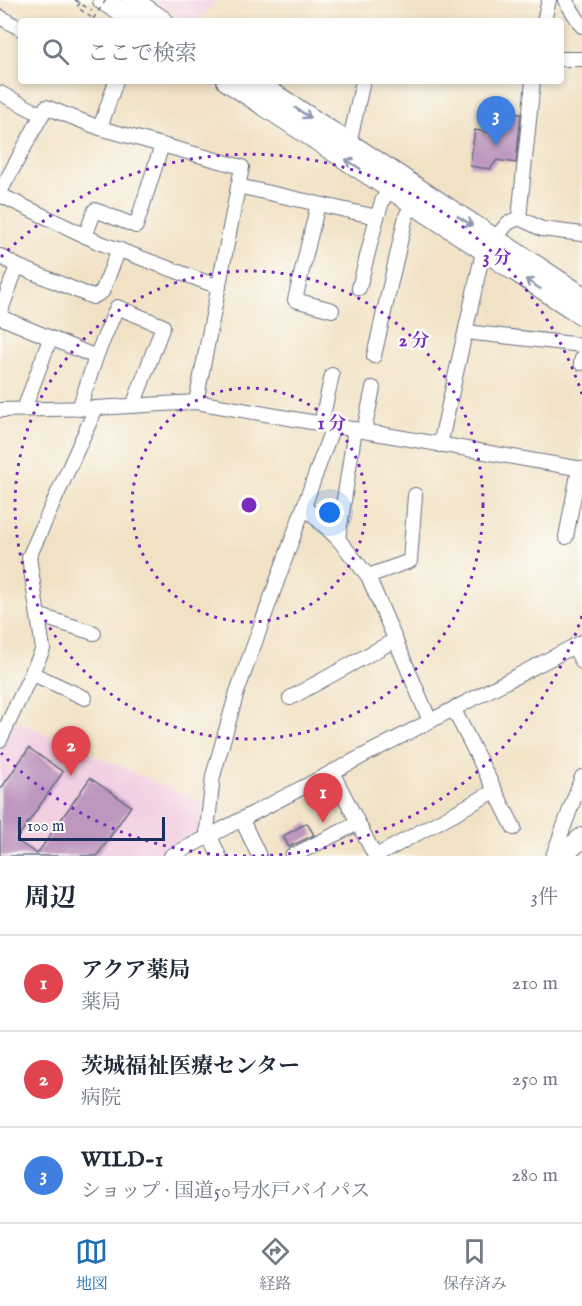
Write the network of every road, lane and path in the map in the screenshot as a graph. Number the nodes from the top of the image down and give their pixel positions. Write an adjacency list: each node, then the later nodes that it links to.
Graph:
1 (75, 0): 4 (path)
2 (549, 0): 11 (street)
3 (565, 0): 12 (street)
4 (80, 3): 5 (path); 8 (path, bridge)
5 (101, 4): 6 (highway); 9 (path, bridge)
6 (137, 13): 10 (highway)
7 (0, 17): 13 (street)
8 (92, 18)
9 (94, 18)
10 (153, 18)
11 (545, 18)
12 (582, 26)
13 (18, 27)
14 (564, 59): 15 (street)
15 (582, 59)
16 (115, 84): 23 (street)
17 (231, 84): 27 (highway, one-way to 17)
18 (259, 84): 24 (highway, one-way to 24)
19 (362, 84): 24 (street)
20 (533, 84): 32 (street)
21 (0, 93): 22 (street)
22 (42, 115): 23 (street); 28 (street)
23 (100, 128): 25 (street)
24 (350, 144): 35 (highway, one-way to 35)
25 (162, 145): 26 (street); 34 (street)
26 (238, 186): 29 (street); 39 (street)
27 (390, 189): 30 (highway); 31 (street)
28 (0, 194): 34 (street)
29 (318, 204): 31 (street); 42 (street)
30 (412, 204): 35 (highway); 48 (street)
31 (377, 217): 40 (street)
32 (519, 218): 33 (street); 35 (street)
33 (582, 234)
34 (85, 236): 36 (street)
35 (488, 245): 41 (highway); 44 (highway, one-way to 35); 45 (street)
36 (119, 249): 38 (street); 39 (street)
37 (0, 256): 38 (street)
38 (17, 266): 43 (street)
39 (219, 287): 54 (street)
40 (360, 288)
41 (582, 296)
42 (332, 310)
43 (0, 315): 46 (street)
44 (582, 315)
45 (466, 332): 47 (street); 62 (street)
46 (50, 339): 49 (street); 59 (street)
47 (582, 345)
48 (374, 356)
49 (96, 357): 55 (street); 57 (street)
50 (582, 358): 51 (street)
51 (581, 363)
52 (332, 375): 60 (street)
53 (373, 388): 61 (street)
54 (196, 402): 55 (street); 60 (street)
55 (133, 406): 56 (street)
56 (96, 408): 57 (street); 69 (street)
57 (79, 409): 59 (street)
58 (0, 410): 59 (street)
59 (24, 410)
60 (327, 425): 61 (street); 65 (street)
61 (359, 430): 62 (street); 67 (street)
62 (440, 445): 63 (street)
63 (580, 469): 66 (street)
64 (415, 495): 68 (street)
65 (305, 507): 67 (street); 86 (street)
66 (566, 537)
67 (338, 539): 68 (street)
68 (368, 576): 71 (street)
69 (40, 616): 70 (street); 74 (street)
70 (94, 633)
71 (395, 640): 76 (street); 78 (street)
72 (578, 644): 73 (street); 77 (street)
73 (582, 662)
74 (31, 673): 75 (street); 79 (street)
75 (85, 698)
76 (290, 698)
77 (454, 710): 78 (street); 82 (street)
78 (429, 721): 80 (street)
79 (0, 740)
80 (332, 772): 83 (street); 84 (street)
81 (582, 777): 93 (street)
82 (495, 791): 85 (street); 92 (street)
83 (242, 820): 86 (street); 90 (street)
84 (358, 823): 91 (street); 92 (street)
85 (514, 828)
86 (208, 836): 88 (street); 89 (street)
87 (582, 838): 94 (highway)
88 (171, 856)
89 (219, 856)
90 (260, 856)
91 (292, 856)
92 (376, 856)
93 (553, 856)
94 (561, 856)

